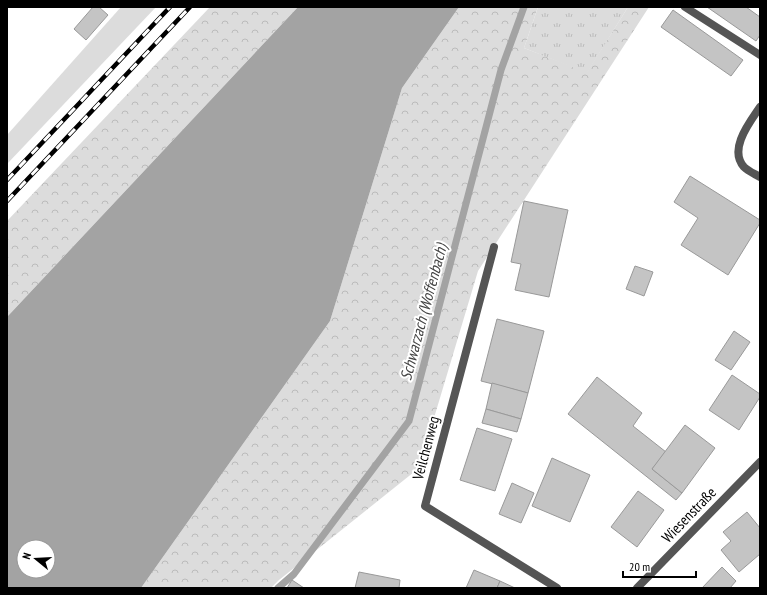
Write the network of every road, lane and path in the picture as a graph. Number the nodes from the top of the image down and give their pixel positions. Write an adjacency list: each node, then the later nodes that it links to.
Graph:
1 (685, 7): 2 (street)
2 (760, 55)
3 (760, 107): 4 (street)
4 (760, 177)
5 (494, 247): 7 (street, Veilchenweg)
6 (760, 462): 8 (street, Wiesenstraße)
7 (557, 588)
8 (637, 588)

